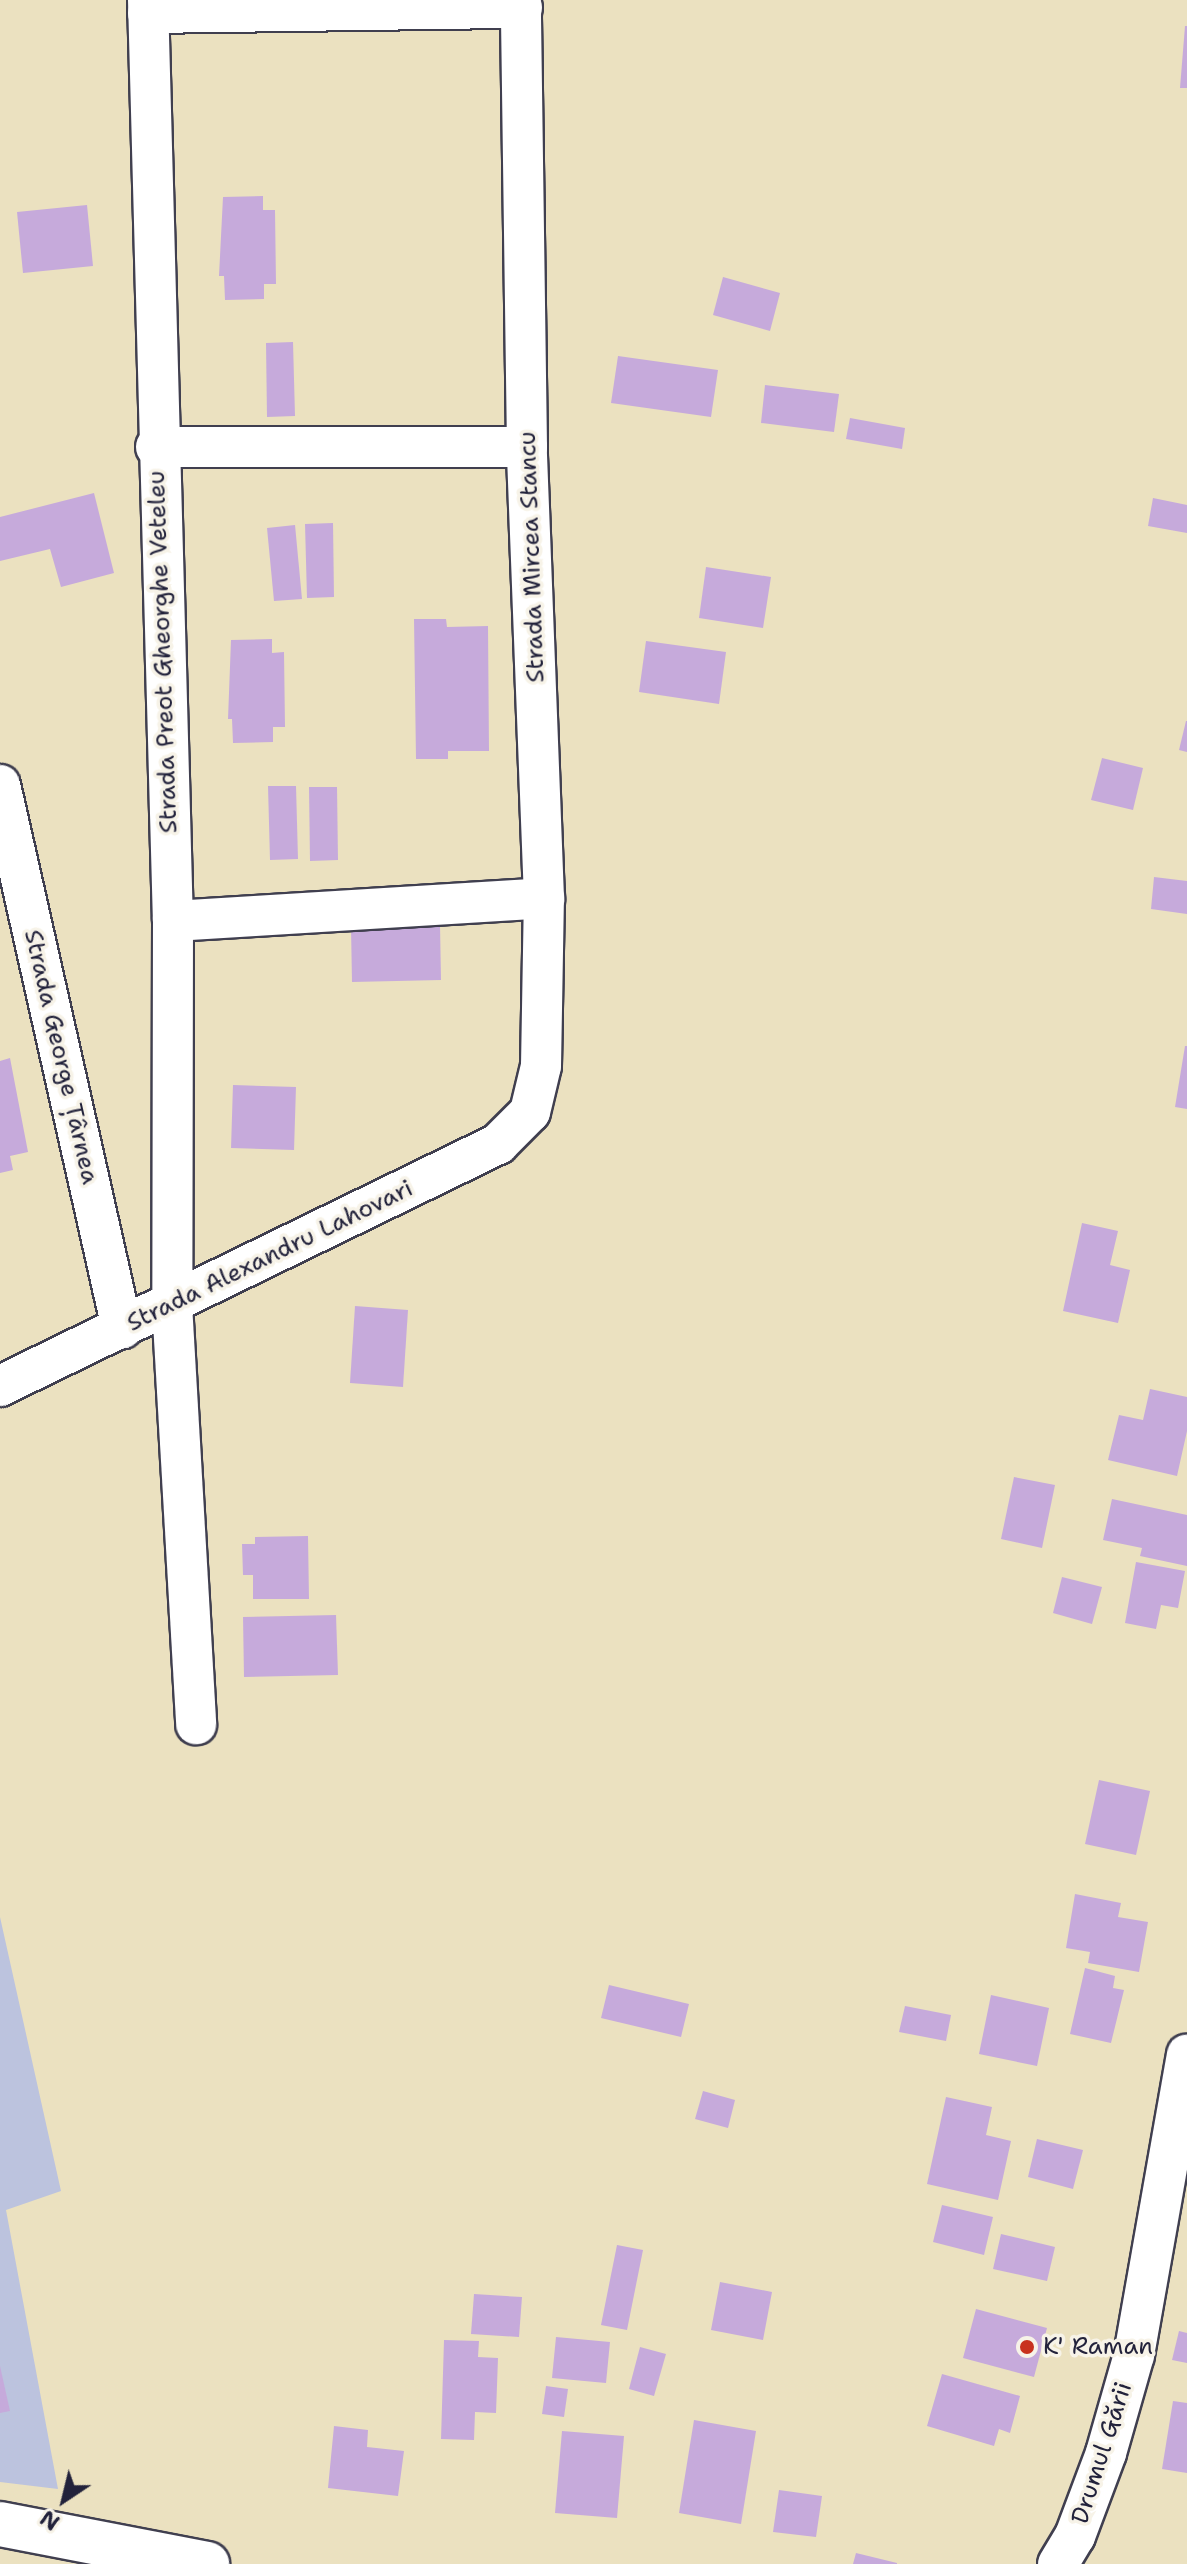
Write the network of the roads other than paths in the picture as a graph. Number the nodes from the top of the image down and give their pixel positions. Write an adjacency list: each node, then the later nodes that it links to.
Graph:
1 (522, 4): 2 (street); 4 (street, Strada Mircea Stancu)
2 (148, 6): 3 (street, Strada Preot Gheorghe Veteleu)
3 (156, 447): 4 (street); 8 (street, Strada Preot Gheorghe Veteleu)
4 (527, 447): 6 (street, Strada Mircea Stancu)
5 (0, 785): 7 (street, Strada George Țârnea)
6 (544, 898): 8 (street); 9 (street, Strada Mircea Stancu)
7 (15, 920): 11 (street, Strada George Țârnea)
8 (173, 921): 10 (street, Strada Preot Gheorghe Veteleu)
9 (530, 1112): 10 (street, Strada Alexandru Lahovari)
10 (172, 1304): 11 (street, Strada Alexandru Lahovari); 13 (street, Strada Preot Gheorghe Veteleu)
11 (122, 1328): 12 (street, Strada Alexandru Lahovari)
12 (0, 1386)
13 (196, 1724)
14 (1187, 2055): 18 (street, Drumul Gării)
15 (0, 2524): 16 (main road)
16 (135, 2558): 17 (main road)
17 (207, 2564)
18 (1058, 2564)

